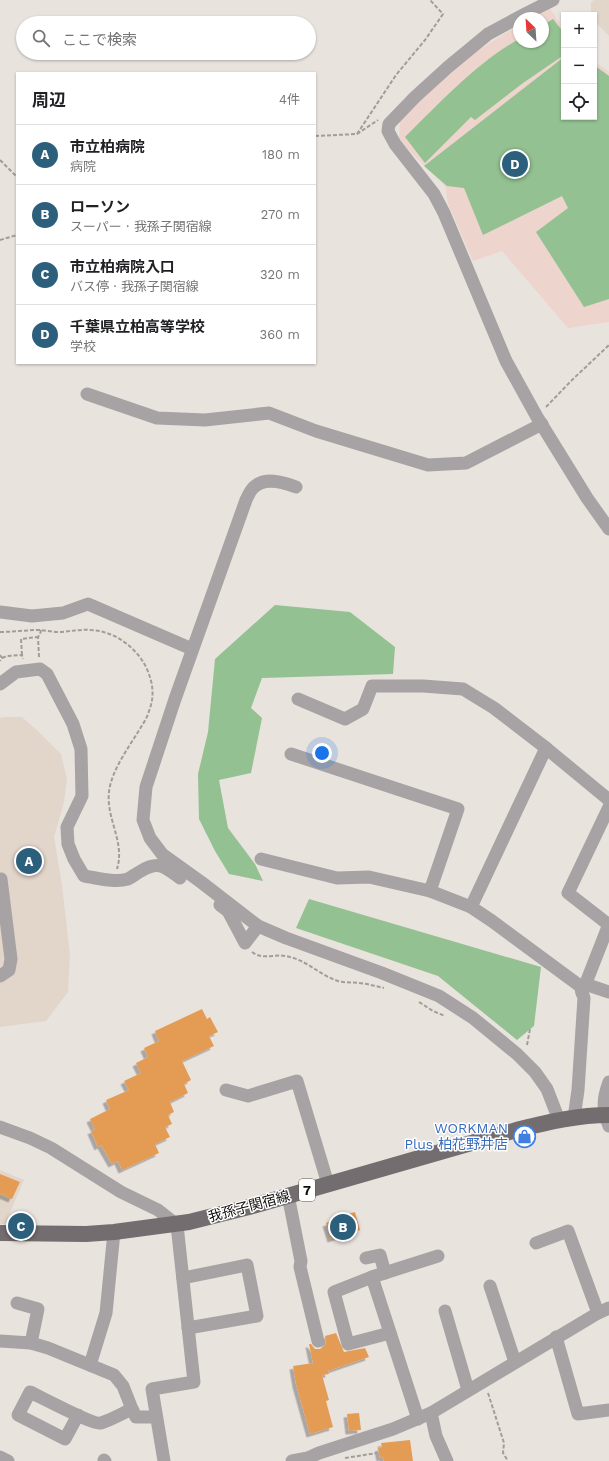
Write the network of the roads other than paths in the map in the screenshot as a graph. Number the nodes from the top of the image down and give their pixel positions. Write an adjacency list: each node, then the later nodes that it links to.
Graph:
1 (553, 0): 3 (street)
2 (87, 394): 3 (street)
3 (539, 420): 5 (street)
4 (296, 487): 7 (street)
5 (609, 529)
6 (0, 612): 7 (street)
7 (192, 649): 19 (street)
8 (0, 684): 19 (street)
9 (298, 699): 10 (street)
10 (546, 748): 12 (street); 17 (street)
11 (291, 754): 16 (street)
12 (609, 800)
13 (609, 807): 18 (street)
14 (261, 858): 16 (street)
15 (1, 879): 20 (street)
16 (430, 891): 17 (street)
17 (471, 907): 21 (street)
18 (609, 925): 21 (street)
19 (258, 926): 25 (street)
20 (0, 976)
21 (584, 988): 22 (street); 25 (street)
22 (609, 992)
23 (609, 1082): 26 (street)
24 (226, 1090): 28 (street)
25 (566, 1119): 26 (main road, 我孫子関宿線 / 7); 28 (main road, 我孫子関宿線 / 7)
26 (608, 1119)
27 (0, 1127): 30 (street)
28 (328, 1184): 29 (main road, 我孫子関宿線 / 7)
29 (288, 1195): 30 (main road, 我孫子関宿線 / 7); 46 (street)
30 (177, 1225): 31 (main road, 我孫子関宿線 / 7); 37 (street)
31 (114, 1232): 32 (main road, 我孫子関宿線 / 7); 49 (street)
32 (0, 1233)
33 (536, 1243): 41 (street)
34 (438, 1256): 36 (street)
35 (366, 1258): 36 (street)
36 (378, 1275): 43 (street); 43 (street)
37 (183, 1278): 42 (street); 42 (street)
38 (490, 1286): 48 (street)
39 (17, 1303): 47 (street)
40 (444, 1310): 50 (street)
41 (603, 1310): 44 (street)
42 (188, 1328): 55 (street)
43 (390, 1333): 56 (street)
44 (556, 1337): 48 (street); 52 (street)
45 (0, 1341): 47 (street)
46 (318, 1341)
47 (30, 1343): 49 (street)
48 (515, 1362): 50 (street)
49 (90, 1365): 51 (street)
50 (468, 1390): 53 (street)
51 (132, 1409): 54 (street); 55 (street)
52 (609, 1410)
53 (431, 1413): 56 (street); 62 (street)
54 (78, 1415)
55 (156, 1417): 60 (street)
56 (418, 1418): 58 (street)
57 (0, 1457): 59 (street)
58 (311, 1460): 61 (street)
59 (8, 1461)
60 (164, 1461)
61 (292, 1461)
62 (447, 1461)

